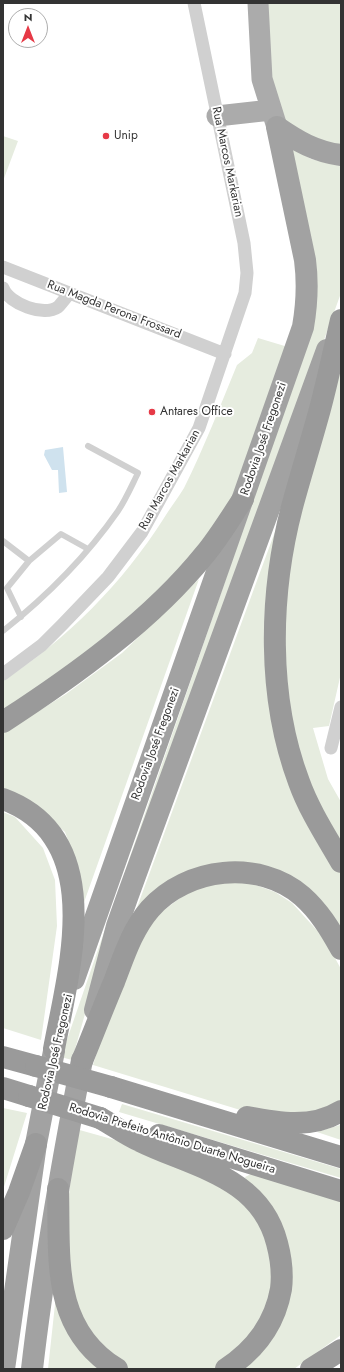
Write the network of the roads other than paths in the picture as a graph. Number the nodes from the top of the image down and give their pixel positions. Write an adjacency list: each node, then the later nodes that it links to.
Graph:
1 (194, 3): 3 (street, Rua Marcos Markarian)
2 (258, 3): 4 (main road)
3 (217, 116): 4 (main road); 11 (street, Rua Marcos Markarian)
4 (274, 119): 5 (highway); 13 (highway, Rodovia José Fregonezi)
5 (341, 155)
6 (3, 267): 8 (street, Rua Magda Perona Frossard)
7 (3, 288): 8 (street)
8 (70, 293): 11 (street, Rua Magda Perona Frossard)
9 (341, 311): 28 (highway, Rodovia José Fregonezi)
10 (341, 320): 24 (highway)
11 (225, 354): 19 (street, Rua Marcos Markarian)
12 (88, 446): 15 (lane)
13 (244, 499): 21 (highway); 26 (highway, Rodovia José Fregonezi)
14 (3, 541): 16 (lane)
15 (88, 549): 16 (lane); 17 (lane)
16 (29, 561): 17 (lane)
17 (21, 617): 18 (lane)
18 (3, 631)
19 (3, 674)
20 (341, 707): 22 (street)
21 (3, 722)
22 (331, 748)
23 (3, 799): 26 (highway)
24 (341, 862)
25 (341, 949): 28 (highway)
26 (54, 1049): 33 (highway, Rodovia José Fregonezi)
27 (16, 1059): 30 (highway, bridge)
28 (82, 1061): 35 (highway, Rodovia José Fregonezi)
29 (4, 1088): 32 (highway, Rodovia Prefeito Antônio Duarte Nogueira, bridge)
30 (146, 1098): 31 (highway); 34 (highway)
31 (341, 1112)
32 (100, 1118): 36 (highway, Rodovia Prefeito Antônio Duarte Nogueira); 42 (highway)
33 (36, 1144): 37 (highway); 39 (highway, Rodovia José Fregonezi)
34 (341, 1157)
35 (58, 1189): 40 (highway, Rodovia José Fregonezi); 41 (highway)
36 (341, 1191)
37 (3, 1229)
38 (341, 1350): 43 (highway)
39 (4, 1369)
40 (32, 1369)
41 (116, 1369)
42 (226, 1369)
43 (310, 1369)

